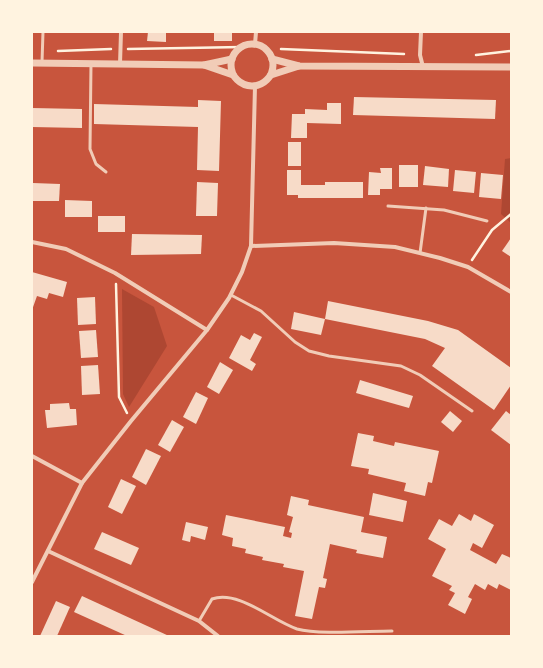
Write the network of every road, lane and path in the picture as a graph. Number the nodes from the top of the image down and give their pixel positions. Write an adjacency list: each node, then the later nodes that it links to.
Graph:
1 (43, 32): 10 (lane)
2 (121, 32): 8 (street)
3 (256, 32): 5 (street)
4 (421, 32): 11 (street)
5 (255, 44): 6 (street); 7 (street)
6 (242, 47): 8 (path); 13 (street)
7 (264, 48): 11 (path); 14 (street)
8 (120, 49): 10 (path); 18 (street)
9 (511, 51): 12 (path)
10 (42, 52): 16 (lane)
11 (420, 55): 21 (street)
12 (471, 55)
13 (232, 59): 19 (street); 23 (street)
14 (272, 59): 20 (street); 24 (street)
15 (32, 63): 16 (street)
16 (42, 63): 17 (street)
17 (91, 64): 18 (street); 26 (lane)
18 (120, 65): 19 (street)
19 (204, 65): 23 (street)
20 (299, 66): 21 (street); 24 (street)
21 (423, 67): 22 (street)
22 (511, 67)
23 (233, 75): 25 (street)
24 (271, 75): 25 (street)
25 (255, 86): 32 (street)
26 (106, 172)
27 (388, 206): 28 (lane)
28 (426, 208): 30 (lane); 33 (lane)
29 (511, 214): 34 (path)
30 (487, 221)
31 (32, 242): 35 (street)
32 (251, 246): 33 (street); 37 (street)
33 (420, 253): 34 (street)
34 (468, 267): 36 (street)
35 (115, 273): 38 (street); 40 (path)
36 (511, 292)
37 (231, 295): 38 (street); 39 (lane)
38 (207, 330): 40 (street)
39 (472, 411)
40 (131, 421): 42 (street)
41 (32, 456): 42 (street)
42 (82, 483): 43 (street)
43 (48, 551): 44 (street); 45 (street)
44 (32, 582)
45 (199, 622): 46 (lane); 47 (street)
46 (392, 631)
47 (218, 636)

